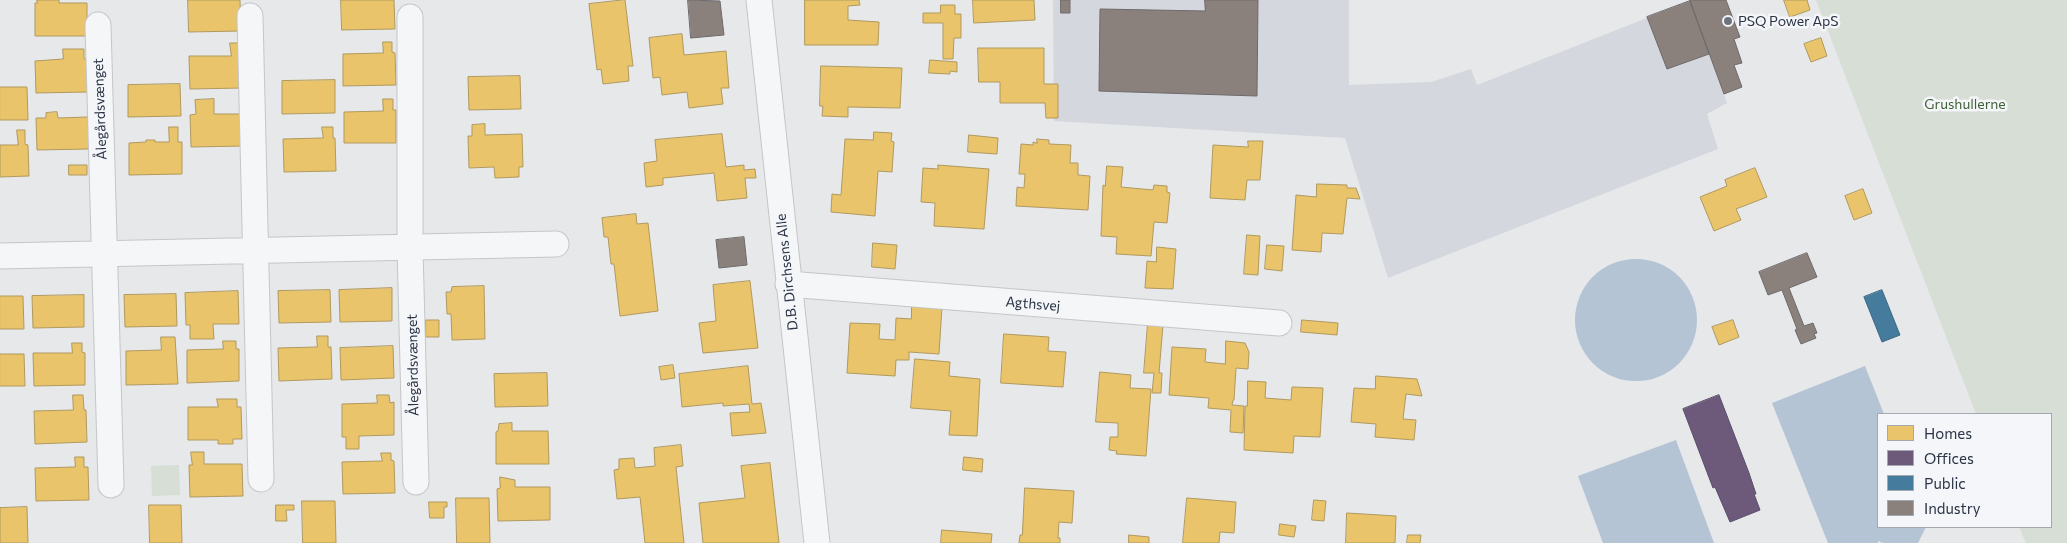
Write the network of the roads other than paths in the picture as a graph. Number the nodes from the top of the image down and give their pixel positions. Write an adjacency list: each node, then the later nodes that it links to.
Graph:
1 (759, 0): 10 (street, D.B. Dirchsens Alle)
2 (250, 16): 7 (street)
3 (410, 17): 6 (street, Ålegårdsvænget)
4 (98, 25): 8 (street, Ålegårdsvænget)
5 (556, 244): 6 (street)
6 (410, 248): 7 (street); 13 (street, Ålegårdsvænget)
7 (256, 251): 8 (street); 12 (street)
8 (104, 254): 9 (street); 14 (street, Ålegårdsvænget)
9 (0, 256)
10 (788, 284): 11 (street, Agthsvej); 15 (street, D.B. Dirchsens Alle)
11 (1278, 324)
12 (261, 479)
13 (416, 482)
14 (111, 485)
15 (817, 543)

